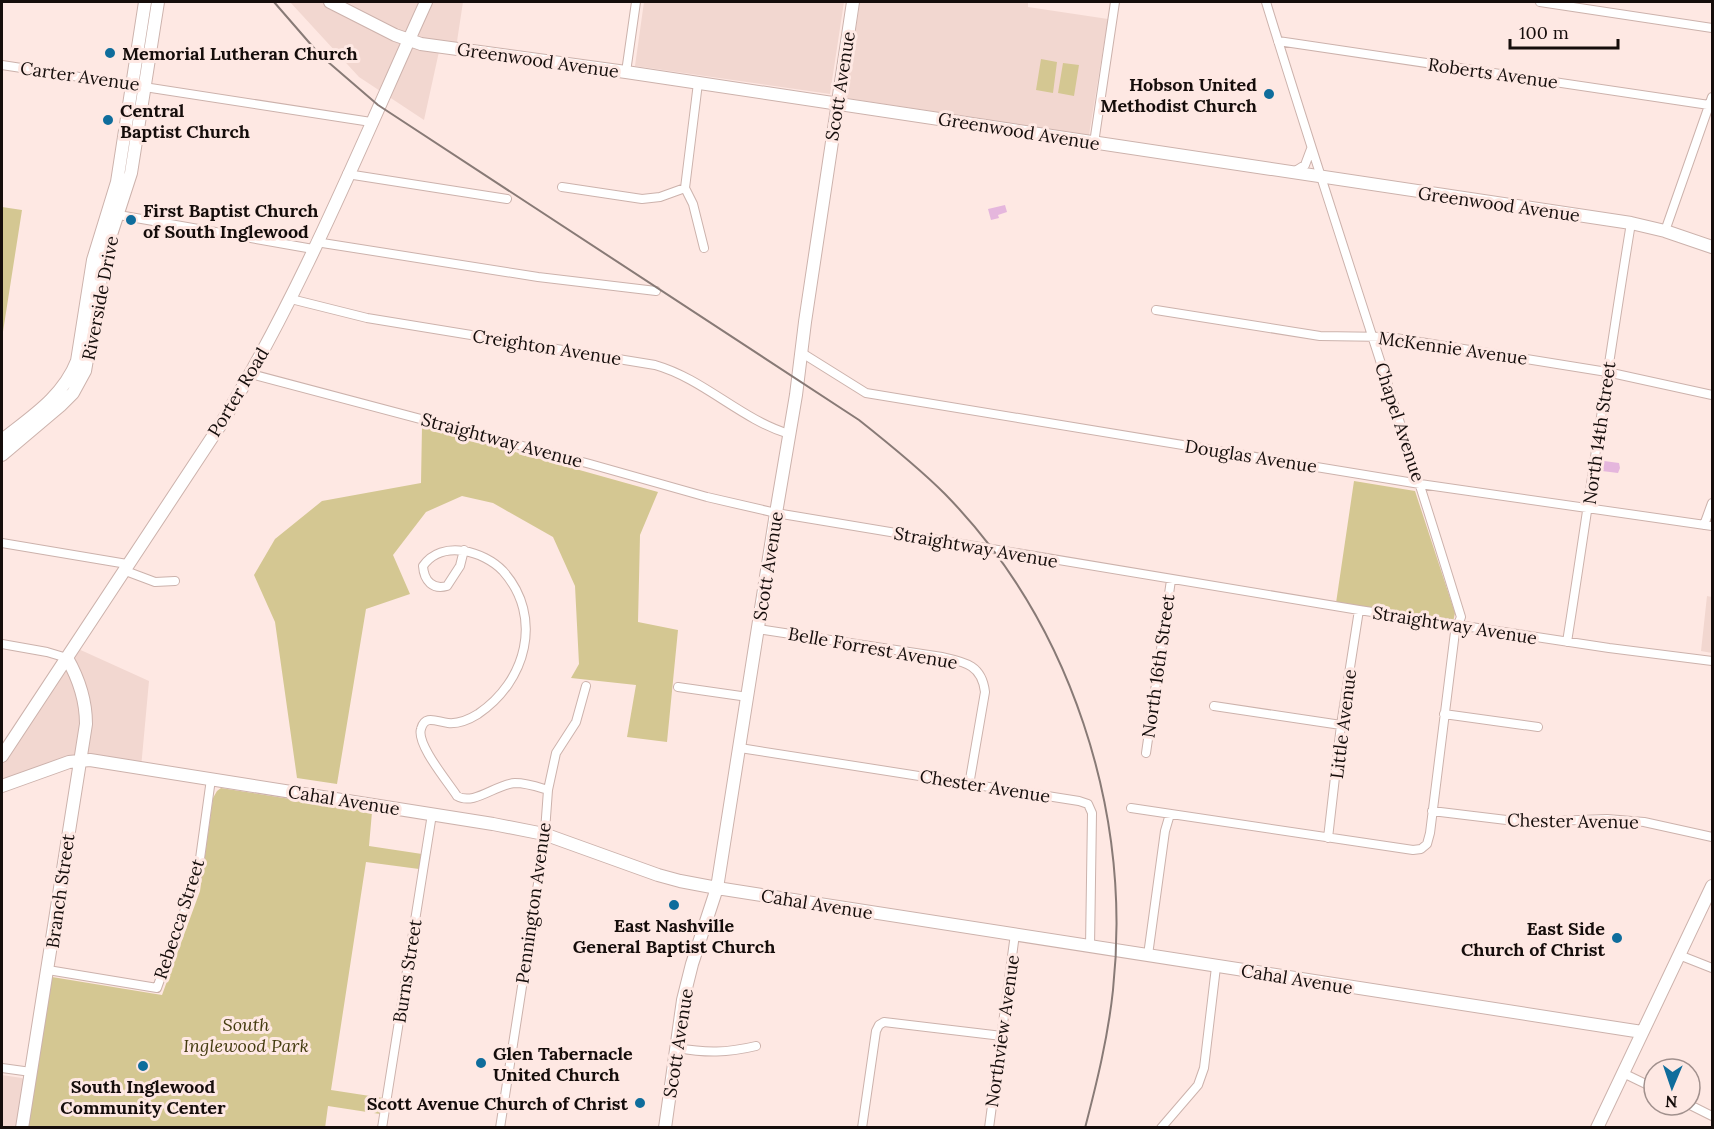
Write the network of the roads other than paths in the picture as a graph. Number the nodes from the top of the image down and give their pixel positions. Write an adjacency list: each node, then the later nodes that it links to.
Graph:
1 (145, 2): 12 (street, Riverside Drive)
2 (158, 2): 12 (street, Riverside Drive)
3 (330, 2): 10 (street, Greenwood Avenue)
4 (426, 2): 13 (street, Porter Road)
5 (636, 2): 16 (street)
6 (853, 2): 21 (street, Scott Avenue)
7 (1115, 2): 23 (street)
8 (1266, 2): 14 (street, Chapel Avenue)
9 (1540, 2): 11 (street)
10 (344, 5): 13 (street, Greenwood Avenue)
11 (1713, 28)
12 (146, 35): 18 (street, Riverside Drive); 19 (street, Riverside Drive)
13 (408, 40): 16 (street, Greenwood Avenue); 22 (street, Porter Road)
14 (1278, 41): 20 (street, Roberts Avenue); 24 (street, Chapel Avenue)
15 (2, 65): 18 (street, Carter Avenue)
16 (626, 72): 17 (street, Greenwood Avenue)
17 (698, 83): 21 (street, Greenwood Avenue); 29 (street)
18 (131, 84): 19 (street, Carter Avenue); 31 (street, Riverside Drive)
19 (144, 86): 22 (street, Carter Avenue); 31 (street, Riverside Drive)
20 (1711, 101): 33 (street)
21 (837, 104): 23 (street, Greenwood Avenue); 41 (street, Scott Avenue)
22 (371, 122): 26 (street, Porter Road)
23 (1094, 143): 25 (street, Greenwood Avenue)
24 (1311, 149): 25 (street); 27 (street, Chapel Avenue)
25 (1292, 173): 27 (street, Greenwood Avenue)
26 (347, 174): 30 (street); 34 (street, Porter Road)
27 (1320, 178): 32 (street, Greenwood Avenue); 40 (street, Chapel Avenue)
28 (562, 187): 29 (street)
29 (685, 188): 35 (street)
30 (507, 199)
31 (113, 214): 34 (street); 42 (street, Riverside Drive)
32 (1631, 224): 33 (street, Greenwood Avenue); 43 (street, North 14th Street)
33 (1665, 231): 36 (street, Greenwood Avenue)
34 (315, 246): 37 (street); 38 (street, Porter Road)
35 (704, 248)
36 (1713, 248)
37 (656, 291)
38 (291, 299): 44 (street, Porter Road); 46 (street, Creighton Avenue)
39 (1156, 309): 40 (street, McKennie Avenue)
40 (1372, 336): 43 (street, McKennie Avenue); 49 (street, Chapel Avenue)
41 (802, 353): 46 (street, Scott Avenue); 49 (street, Douglas Avenue)
42 (80, 369): 47 (street, Riverside Drive); 48 (street, Riverside Drive)
43 (1607, 372): 45 (street, McKennie Avenue); 51 (street, North 14th Street)
44 (251, 374): 52 (street, Straightway Avenue); 56 (street, Porter Road)
45 (1713, 395)
46 (789, 434): 52 (street, Scott Avenue)
47 (2, 441)
48 (2, 455)
49 (1420, 484): 51 (street, Douglas Avenue); 60 (street, Chapel Avenue)
50 (1713, 503): 53 (street)
51 (1588, 508): 53 (street, Douglas Avenue); 62 (street, North 14th Street)
52 (776, 513): 57 (street, Straightway Avenue); 61 (street, Scott Avenue)
53 (1708, 526)
54 (2, 543): 56 (street)
55 (464, 550): 55 (street); 80 (street)
56 (125, 567): 58 (street); 64 (street, Porter Road)
57 (1171, 580): 59 (street, Straightway Avenue); 74 (street, North 16th Street)
58 (175, 581)
59 (1359, 610): 60 (street, Straightway Avenue); 71 (street, Little Avenue)
60 (1458, 625): 62 (street, Straightway Avenue); 70 (street, Chapel Avenue)
61 (758, 629): 68 (street, Scott Avenue); 78 (street, Belle Forrest Avenue)
62 (1567, 642): 65 (street, Straightway Avenue)
63 (2, 644): 64 (street)
64 (67, 658): 75 (street, Porter Road); 76 (street, Branch Street)
65 (1713, 662)
66 (586, 686): 80 (street, Pennington Avenue)
67 (678, 687): 68 (street)
68 (748, 697): 73 (street, Scott Avenue)
69 (1214, 706): 71 (street)
70 (1444, 714): 72 (street); 82 (street, Chapel Avenue)
71 (1341, 725): 87 (street, Little Avenue)
72 (1538, 727)
73 (740, 748): 78 (street, Chester Avenue); 89 (street, Scott Avenue)
74 (1146, 753)
75 (2, 756)
76 (80, 760): 77 (street, Cahal Avenue); 79 (street, Cahal Avenue); 96 (street, Branch Street)
77 (211, 779): 83 (street, Cahal Avenue); 96 (street, Rebecca Street)
78 (969, 784): 91 (street, Chester Avenue)
79 (2, 786)
80 (548, 790): 85 (street, Pennington Avenue)
81 (1131, 808): 84 (street)
82 (1432, 811): 86 (street, Chester Avenue); 87 (street, Chapel Avenue)
83 (432, 814): 85 (street, Cahal Avenue); 106 (street, Burns Street)
84 (1170, 814): 87 (street); 93 (street)
85 (544, 834): 89 (street, Cahal Avenue); 107 (street, Pennington Avenue)
86 (1713, 837)
87 (1328, 838)
88 (1713, 886): 92 (street)
89 (717, 888): 90 (street, Cahal Avenue); 100 (street, Scott Avenue)
90 (1015, 934): 91 (street, Cahal Avenue); 98 (street, Northview Avenue)
91 (1090, 947): 93 (street, Cahal Avenue)
92 (1679, 954): 95 (street); 97 (street)
93 (1148, 955): 94 (street, Cahal Avenue)
94 (1216, 967): 97 (street, Cahal Avenue); 111 (street)
95 (1713, 968)
96 (48, 970): 102 (street, Branch Street)
97 (1642, 1032): 103 (street)
98 (1002, 1036): 109 (street); 110 (street, Northview Avenue)
99 (756, 1046): 100 (street)
100 (677, 1048): 108 (street, Scott Avenue)
101 (2, 1068): 102 (street)
102 (31, 1072): 105 (street, Branch Street)
103 (1623, 1073): 104 (street); 112 (street)
104 (1642, 1082)
105 (22, 1128)
106 (382, 1128)
107 (500, 1128)
108 (665, 1128)
109 (862, 1128)
110 (989, 1128)
111 (1161, 1128)
112 (1597, 1128)

